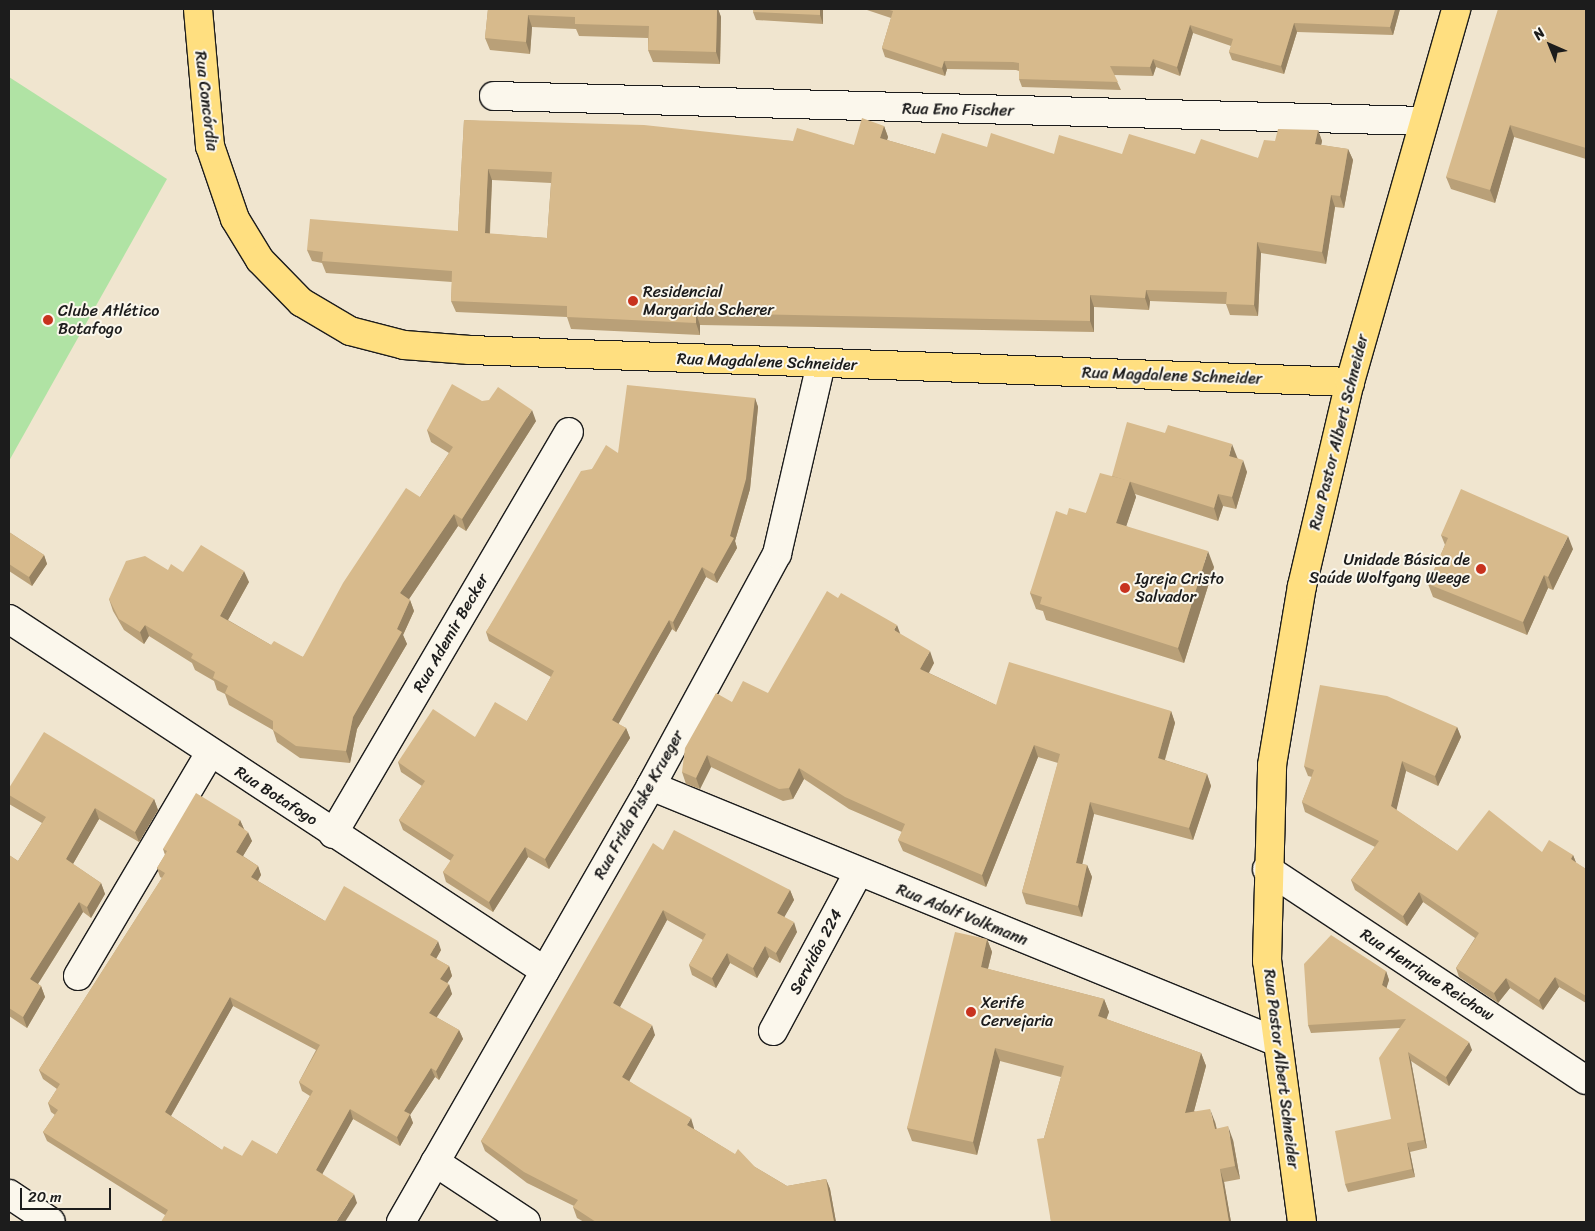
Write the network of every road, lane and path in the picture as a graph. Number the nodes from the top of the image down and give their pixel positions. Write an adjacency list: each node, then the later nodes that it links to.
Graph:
1 (198, 9): 5 (main road, Rua Concórdia)
2 (1456, 9): 4 (main road, Rua Pastor Albert Schneider)
3 (494, 96): 4 (street, Rua Eno Fischer)
4 (1422, 121): 7 (main road, Rua Pastor Albert Schneider)
5 (235, 219): 6 (main road, Rua Magdalene Schneider)
6 (821, 364): 7 (main road, Rua Magdalene Schneider); 11 (street, Rua Frida Piske Krueger)
7 (1350, 382): 13 (main road, Rua Pastor Albert Schneider)
8 (569, 432): 12 (street, Rua Ademir Becker)
9 (9, 619): 10 (street, Rua Botafogo)
10 (210, 754): 12 (street, Rua Botafogo); 16 (street)
11 (651, 786): 14 (street, Rua Adolf Volkmann); 15 (street, Rua Frida Piske Krueger)
12 (334, 834): 15 (street, Rua Botafogo)
13 (1267, 869): 18 (main road, Rua Pastor Albert Schneider); 19 (street, Rua Henrique Reichow)
14 (858, 873): 17 (street, Servidão 224); 18 (street, Rua Adolf Volkmann)
15 (545, 971): 20 (street, Rua Frida Piske Krueger)
16 (78, 976)
17 (773, 1031)
18 (1274, 1041): 25 (main road, Rua Pastor Albert Schneider)
19 (1586, 1080)
20 (435, 1162): 23 (street, Rua Frida Piske Krueger); 24 (street)
21 (9, 1194): 22 (street)
22 (51, 1222)
23 (401, 1222)
24 (526, 1222)
25 (1302, 1222)

